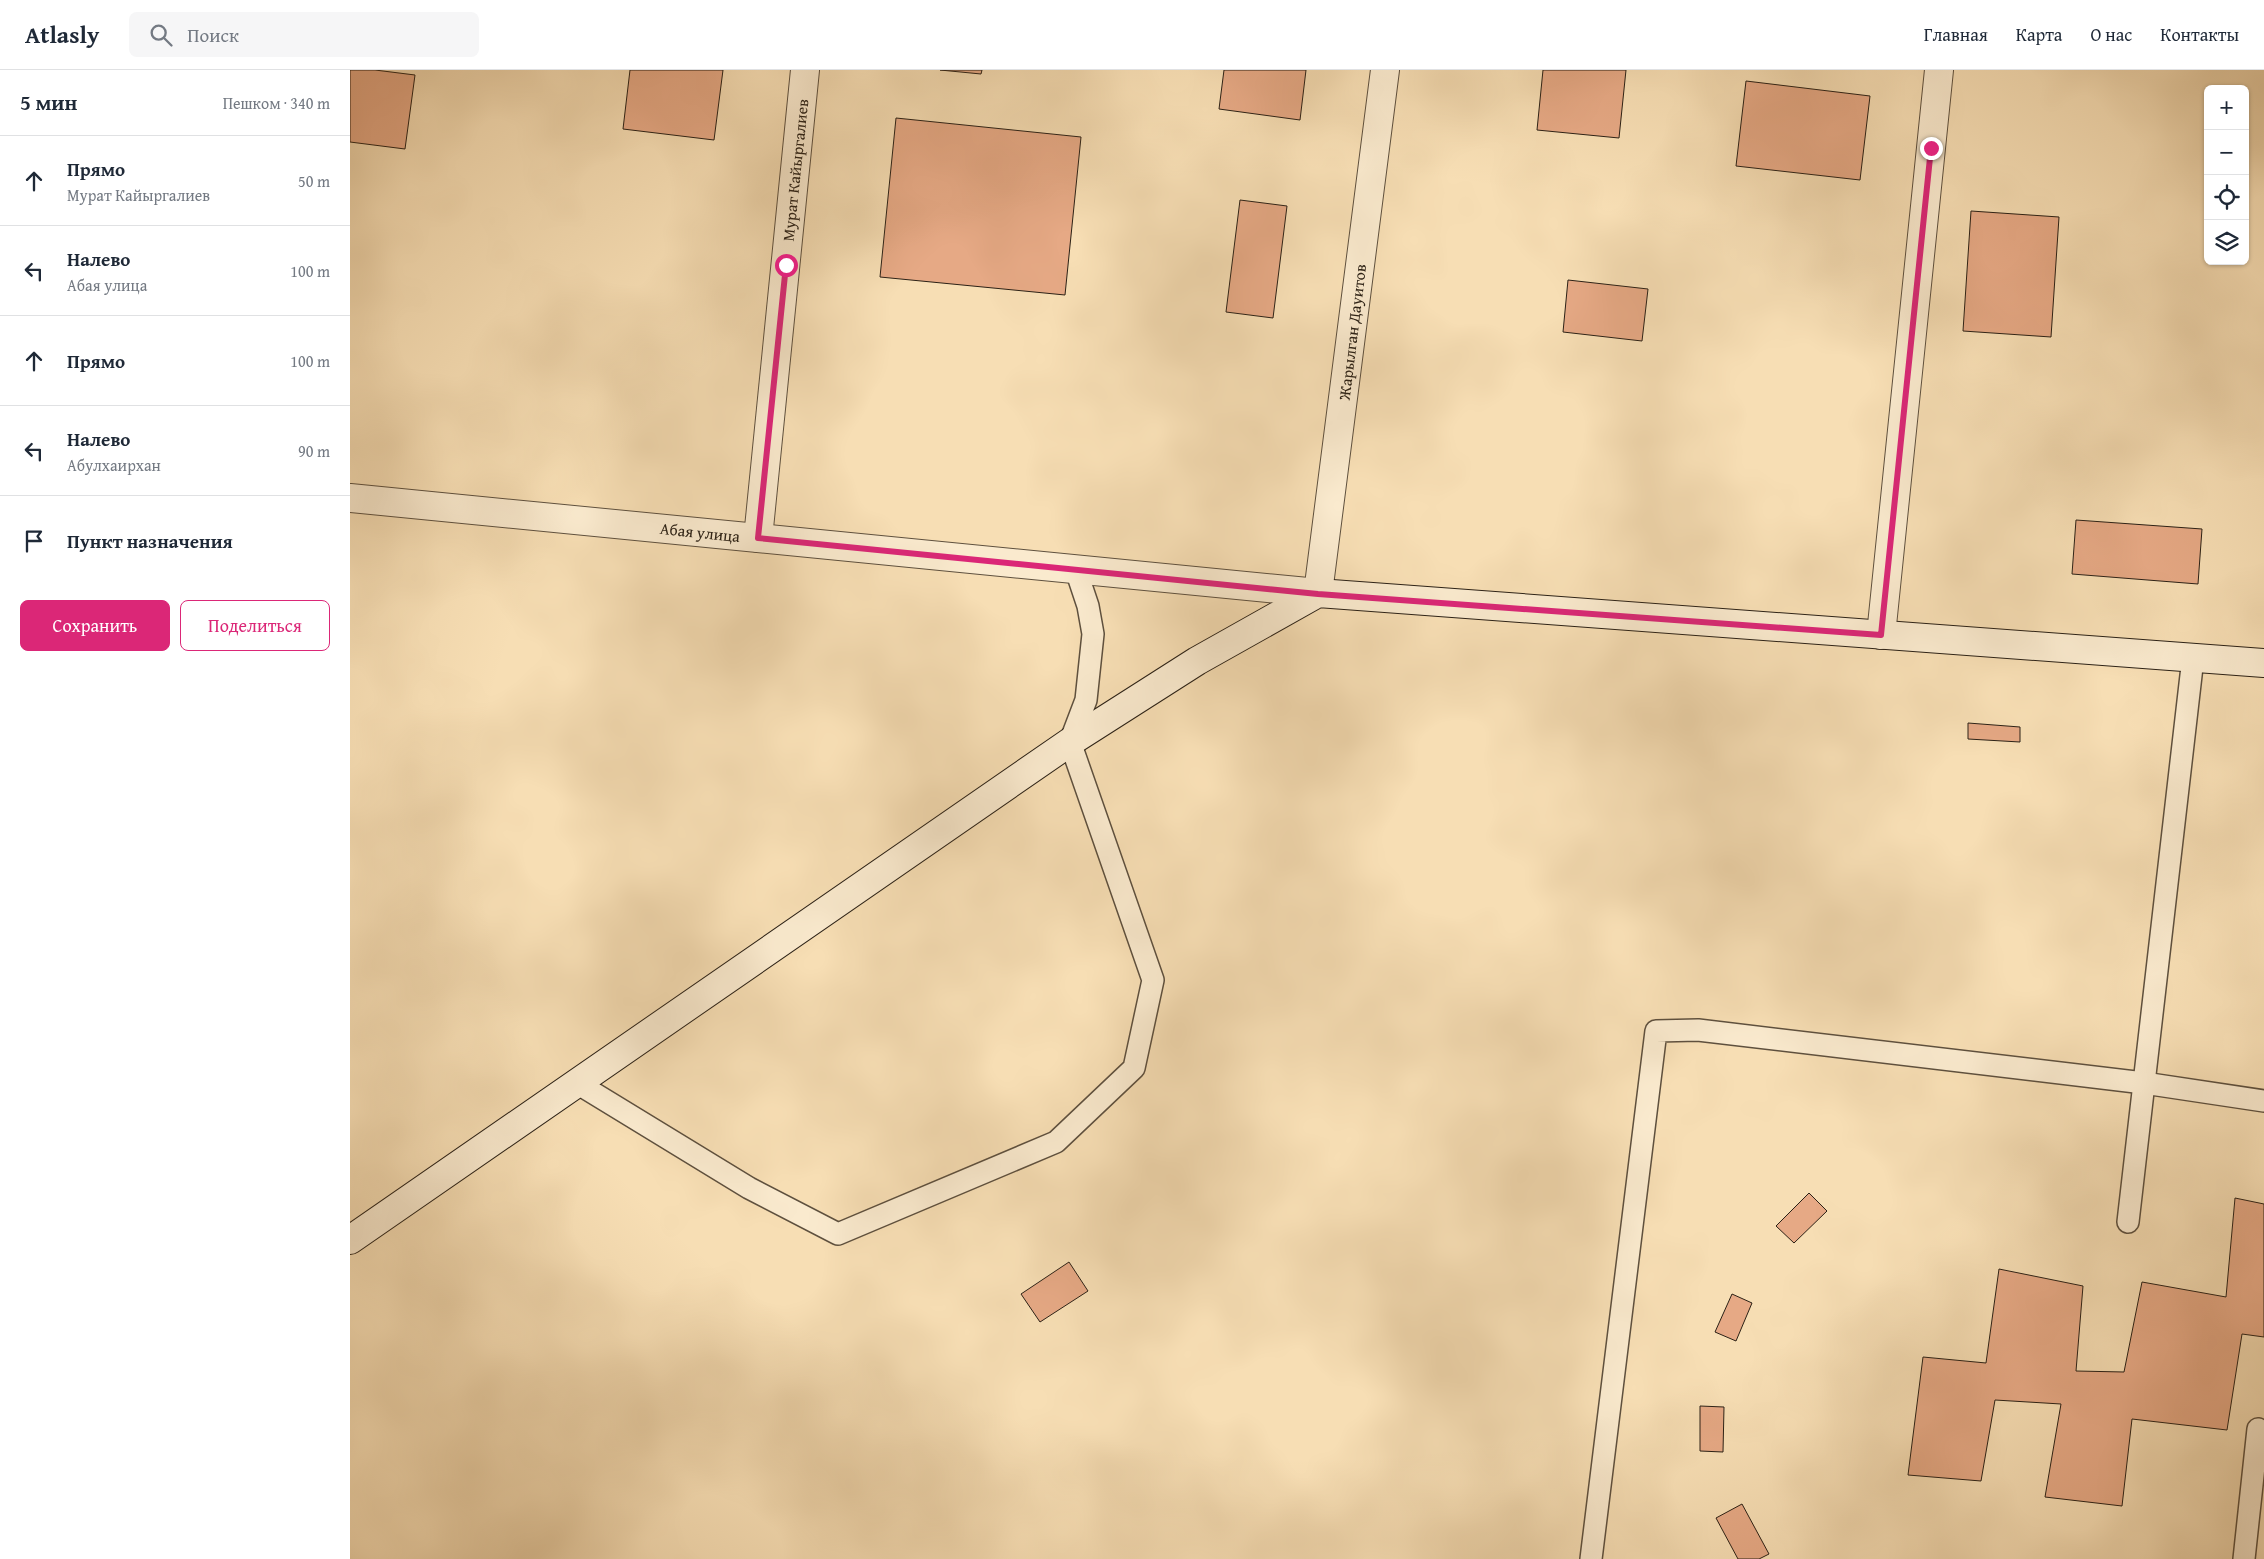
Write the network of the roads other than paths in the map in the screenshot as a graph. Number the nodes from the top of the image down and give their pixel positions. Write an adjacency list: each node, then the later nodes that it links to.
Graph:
1 (805, 70): 5 (street, Мурат Кайыргалиев)
2 (1385, 70): 7 (street, Жарылган Дауитов)
3 (1939, 70): 8 (street)
4 (350, 498): 5 (street, Абая улица)
5 (758, 538): 6 (street, Абая улица)
6 (1076, 570): 7 (street, Абая улица); 11 (lane)
7 (1318, 594): 8 (street, Абая улица); 11 (street)
8 (1881, 635): 9 (street, Абая улица)
9 (2193, 658): 10 (street, Абая улица); 13 (lane)
10 (2264, 663)
11 (1070, 742): 12 (street); 12 (lane)
12 (578, 1083): 16 (street)
13 (2144, 1083): 14 (lane); 15 (lane); 18 (lane)
14 (2264, 1102)
15 (2128, 1222)
16 (350, 1240)
17 (2258, 1429): 19 (lane)
18 (1591, 1559)
19 (2244, 1559)

